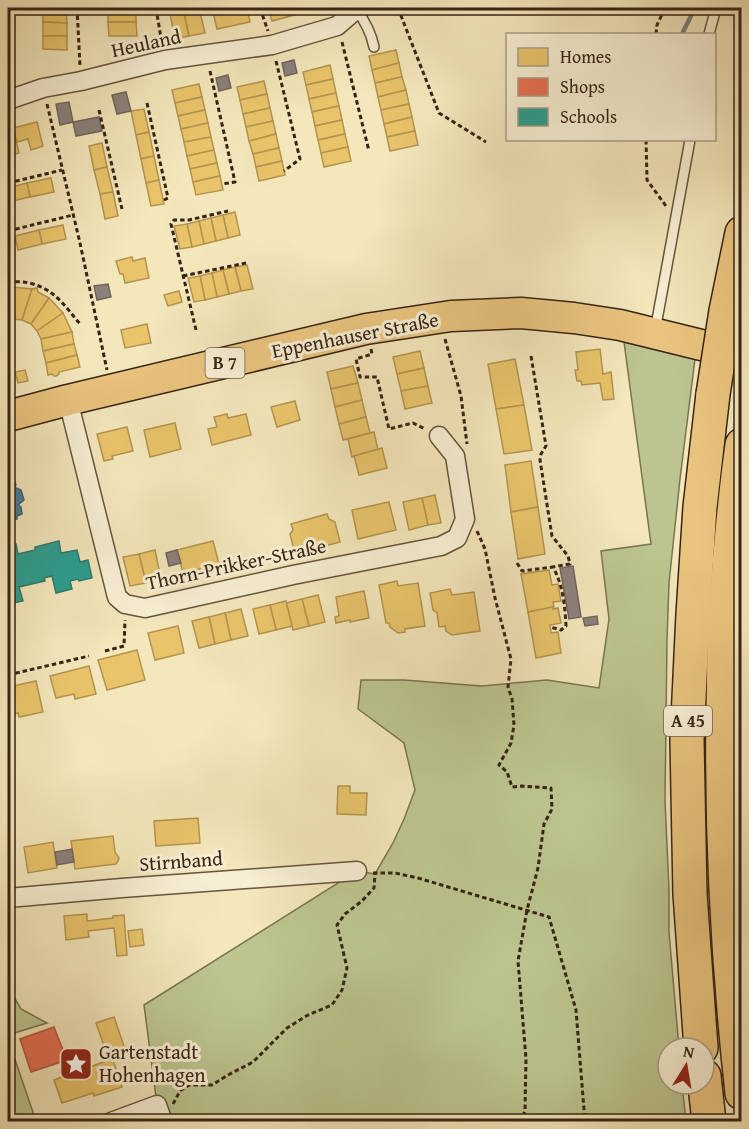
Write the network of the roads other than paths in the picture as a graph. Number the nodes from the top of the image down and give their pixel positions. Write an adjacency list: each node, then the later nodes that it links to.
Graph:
1 (716, 8): 3 (lane)
2 (349, 13): 4 (lane); 5 (street, Heuland)
3 (710, 33)
4 (374, 47)
5 (8, 100)
6 (690, 141): 8 (lane)
7 (741, 233): 16 (highway, A 45, bridge)
8 (655, 333): 9 (main road, Eppenhauser Straße / B 7); 10 (main road, Eppenhauser Straße / B 7)
9 (741, 355)
10 (68, 400): 11 (main road, Eppenhauser Straße / B 7); 12 (street, Thorn-Prikker-Straße)
11 (8, 416)
12 (439, 436)
13 (741, 445): 17 (highway, A 45)
14 (367, 873): 15 (street, Stirnband)
15 (8, 898)
16 (700, 1036)
17 (741, 1093)
18 (706, 1096): 21 (highway)
19 (160, 1113): 20 (street)
20 (111, 1122)
21 (709, 1122)

